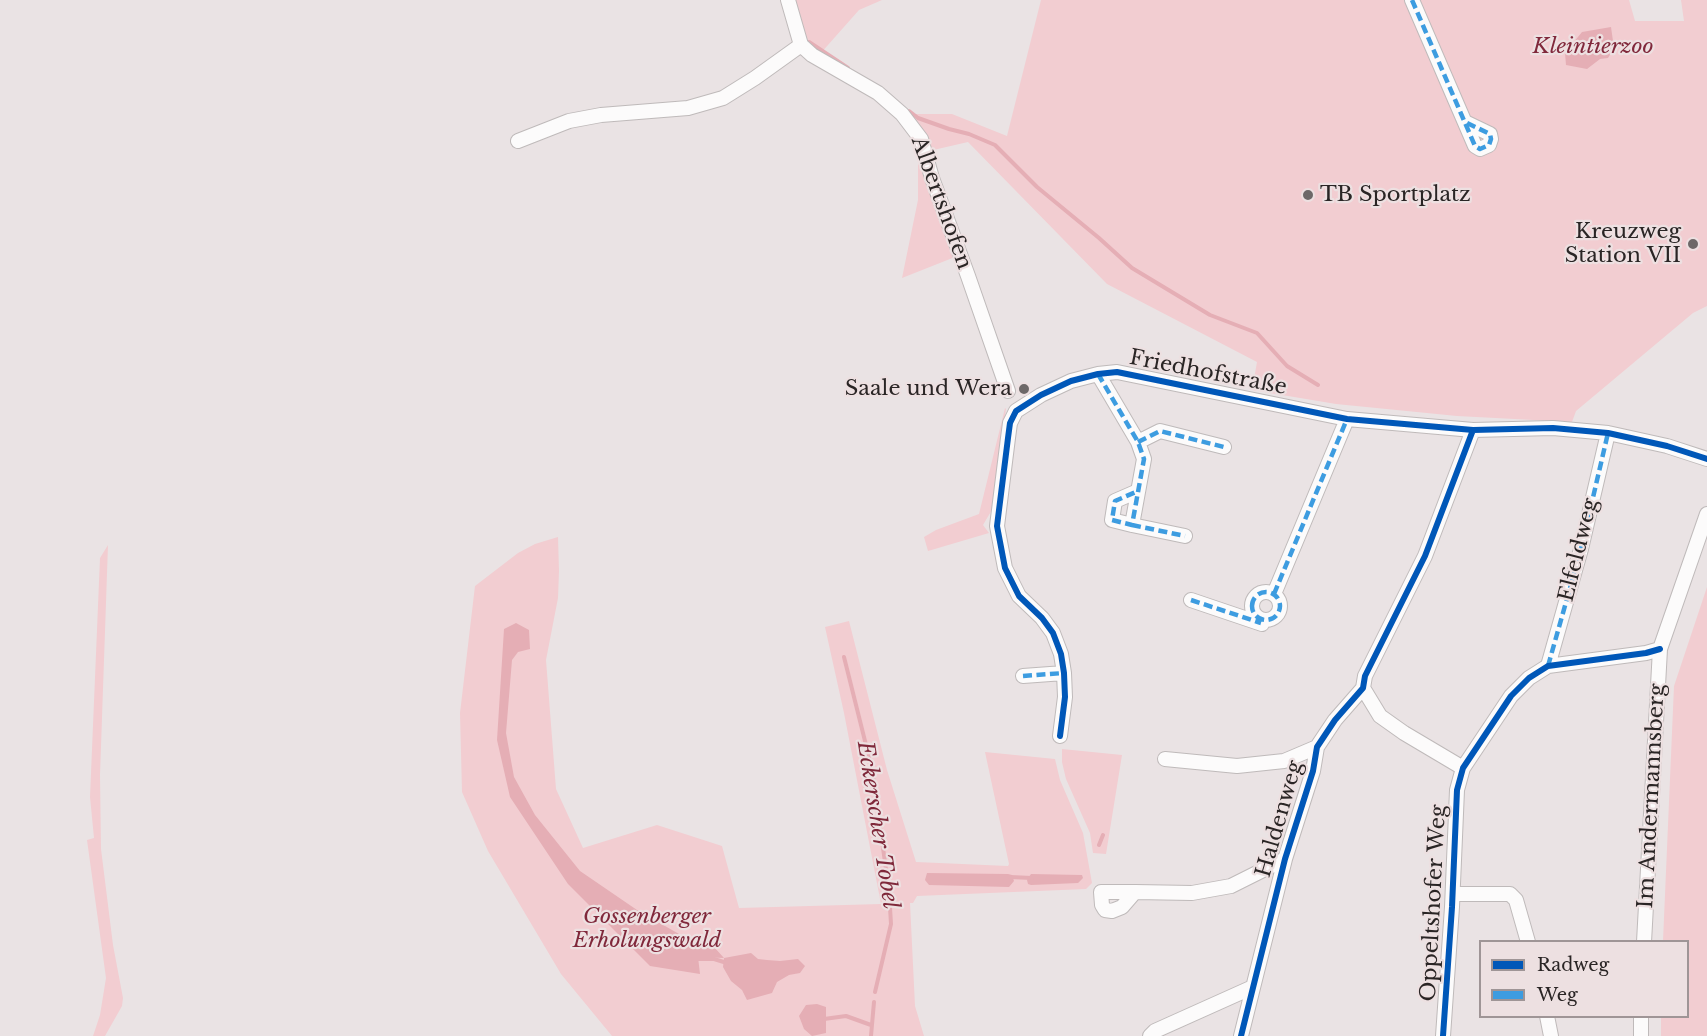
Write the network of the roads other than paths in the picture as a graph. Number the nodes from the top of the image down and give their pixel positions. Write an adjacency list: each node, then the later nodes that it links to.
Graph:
1 (788, 0): 3 (street)
2 (1413, 0): 4 (street)
3 (801, 45): 5 (street); 7 (street, Albertshofen)
4 (1465, 122)
5 (518, 141)
6 (1098, 374): 8 (street, Friedhofstraße); 11 (street); 23 (street, Friedhofstraße)
7 (1008, 391)
8 (1347, 419): 9 (street, Friedhofstraße); 18 (street)
9 (1473, 430): 10 (street, Friedhofstraße); 25 (street, Haldenweg)
10 (1608, 433): 13 (street, Friedhofstraße); 22 (street, Elfeldweg)
11 (1138, 442): 12 (street); 14 (street)
12 (1224, 447)
13 (1707, 459)
14 (1138, 491): 16 (street); 16 (street)
15 (1707, 514): 21 (street, Im Andermannsberg)
16 (1132, 525): 17 (street)
17 (1185, 536)
18 (1274, 594): 20 (street); 20 (street)
19 (1191, 600): 20 (street)
20 (1271, 619)
21 (1660, 649): 22 (street, Oppeltshofer Weg); 34 (street, Im Andermannsberg)
22 (1548, 666): 29 (street, Oppeltshofer Weg)
23 (1064, 673): 24 (street); 26 (street, Friedhofstraße)
24 (1023, 676)
25 (1363, 688): 27 (street, Haldenweg); 29 (street)
26 (1060, 736)
27 (1317, 747): 28 (street, Haldenweg); 30 (street, Haldenweg)
28 (1165, 759)
29 (1463, 768): 32 (street, Oppeltshofer Weg)
30 (1285, 859): 31 (street, Haldenweg); 35 (street, Haldenweg)
31 (1135, 892)
32 (1453, 894): 33 (street); 40 (street, Oppeltshofer Weg)
33 (1527, 940)
34 (1644, 940)
35 (1253, 987): 38 (street); 39 (street, Haldenweg)
36 (1547, 1018): 41 (street)
37 (1641, 1018): 42 (street)
38 (1150, 1036)
39 (1241, 1036)
40 (1443, 1036)
41 (1551, 1036)
42 (1641, 1036)

